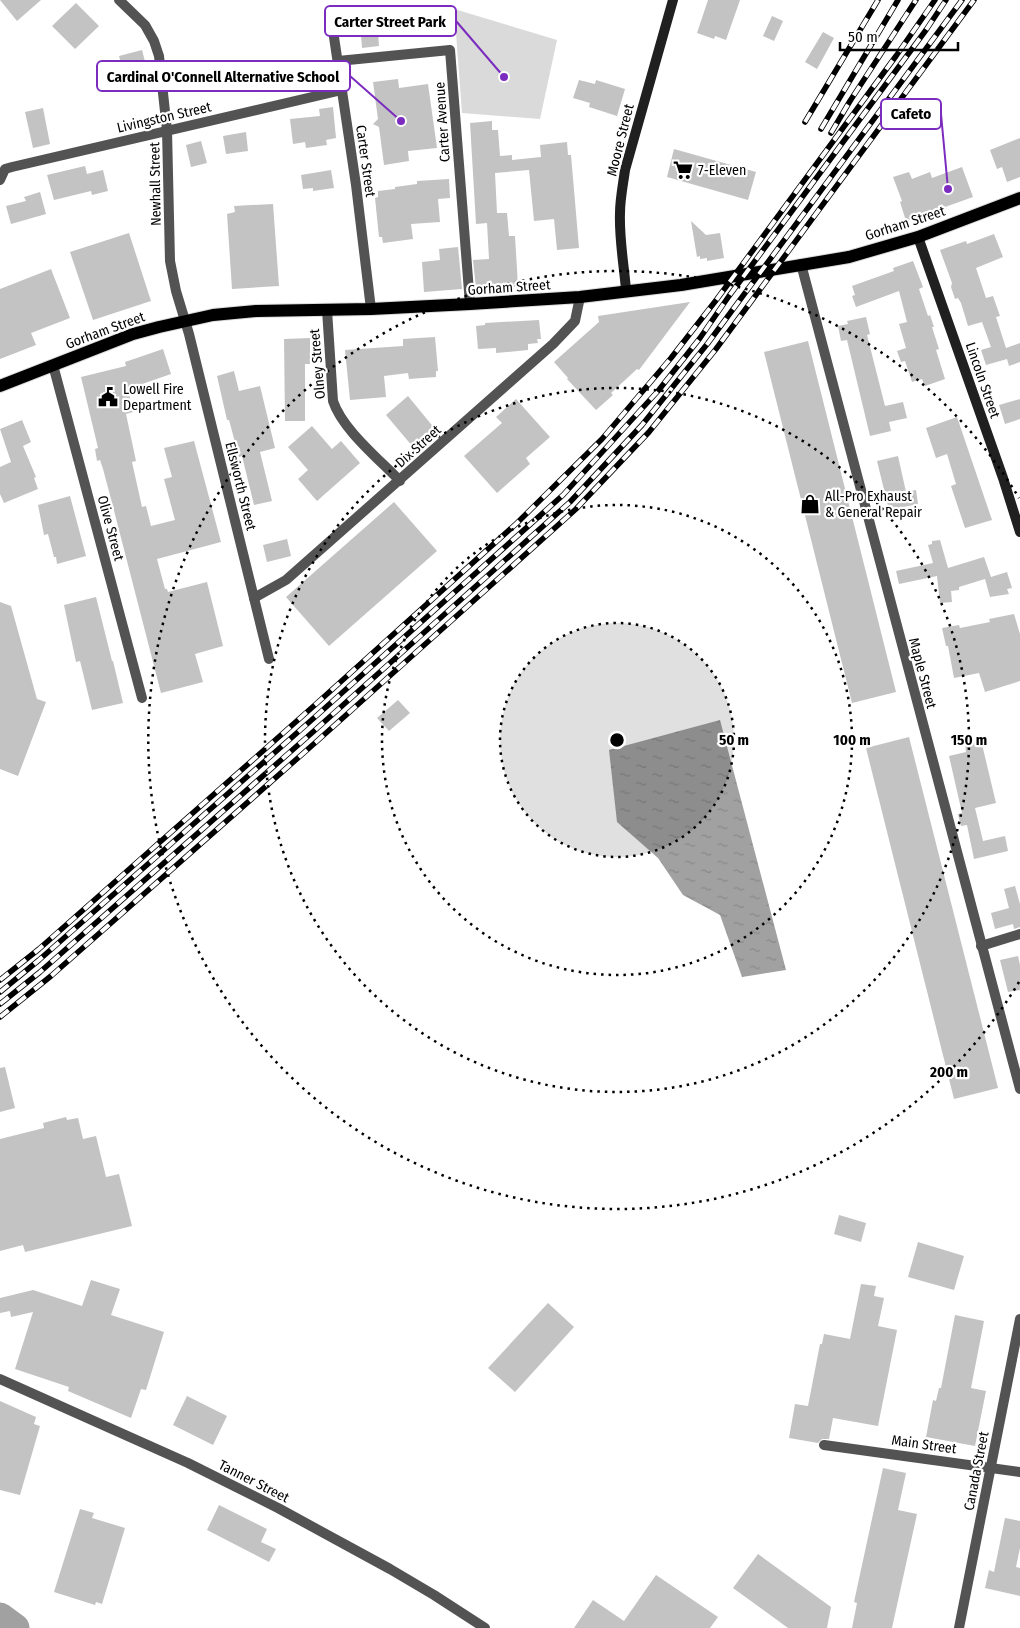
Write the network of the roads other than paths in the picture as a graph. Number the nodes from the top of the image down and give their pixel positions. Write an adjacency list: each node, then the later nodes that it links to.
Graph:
1 (119, 0): 6 (street, Newhall Street)
2 (673, 0): 11 (street, Moore Street)
3 (331, 17): 4 (street, Carter Street)
4 (338, 61): 5 (street, Carter Street); 13 (street, Carter Avenue)
5 (342, 90): 6 (street, Livingston Street); 14 (street, Carter Street)
6 (167, 130): 7 (street, Livingston Street); 16 (street, Newhall Street)
7 (0, 180)
8 (1020, 198): 9 (main road, Gorham Street)
9 (918, 237): 10 (main road, Gorham Street); 20 (street, Lincoln Street)
10 (801, 264): 11 (main road, Gorham Street); 25 (street, Maple Street)
11 (626, 290): 12 (main road, Gorham Street)
12 (580, 297): 13 (main road, Gorham Street); 19 (street, Dix Street)
13 (470, 304): 14 (main road, Gorham Street)
14 (371, 309): 15 (main road, Gorham Street)
15 (327, 310): 16 (main road, Gorham Street); 19 (street, Olney Street)
16 (185, 320): 17 (main road, Gorham Street); 21 (street, Ellsworth Street)
17 (53, 365): 18 (main road, Gorham Street); 23 (street, Olive Street)
18 (0, 386)
19 (400, 481): 21 (street, Dix Street)
20 (1020, 532)
21 (254, 598): 22 (street, Ellsworth Street)
22 (269, 659)
23 (142, 698)
24 (1020, 934): 25 (street)
25 (981, 946): 26 (street, Maple Street)
26 (1020, 1089)
27 (1020, 1319): 30 (street, Canada Street)
28 (0, 1379): 32 (street, Tanner Street)
29 (824, 1445): 30 (street, Main Street)
30 (991, 1467): 31 (street, Main Street); 33 (street, Canada Street)
31 (1020, 1472)
32 (485, 1628)
33 (959, 1628)

